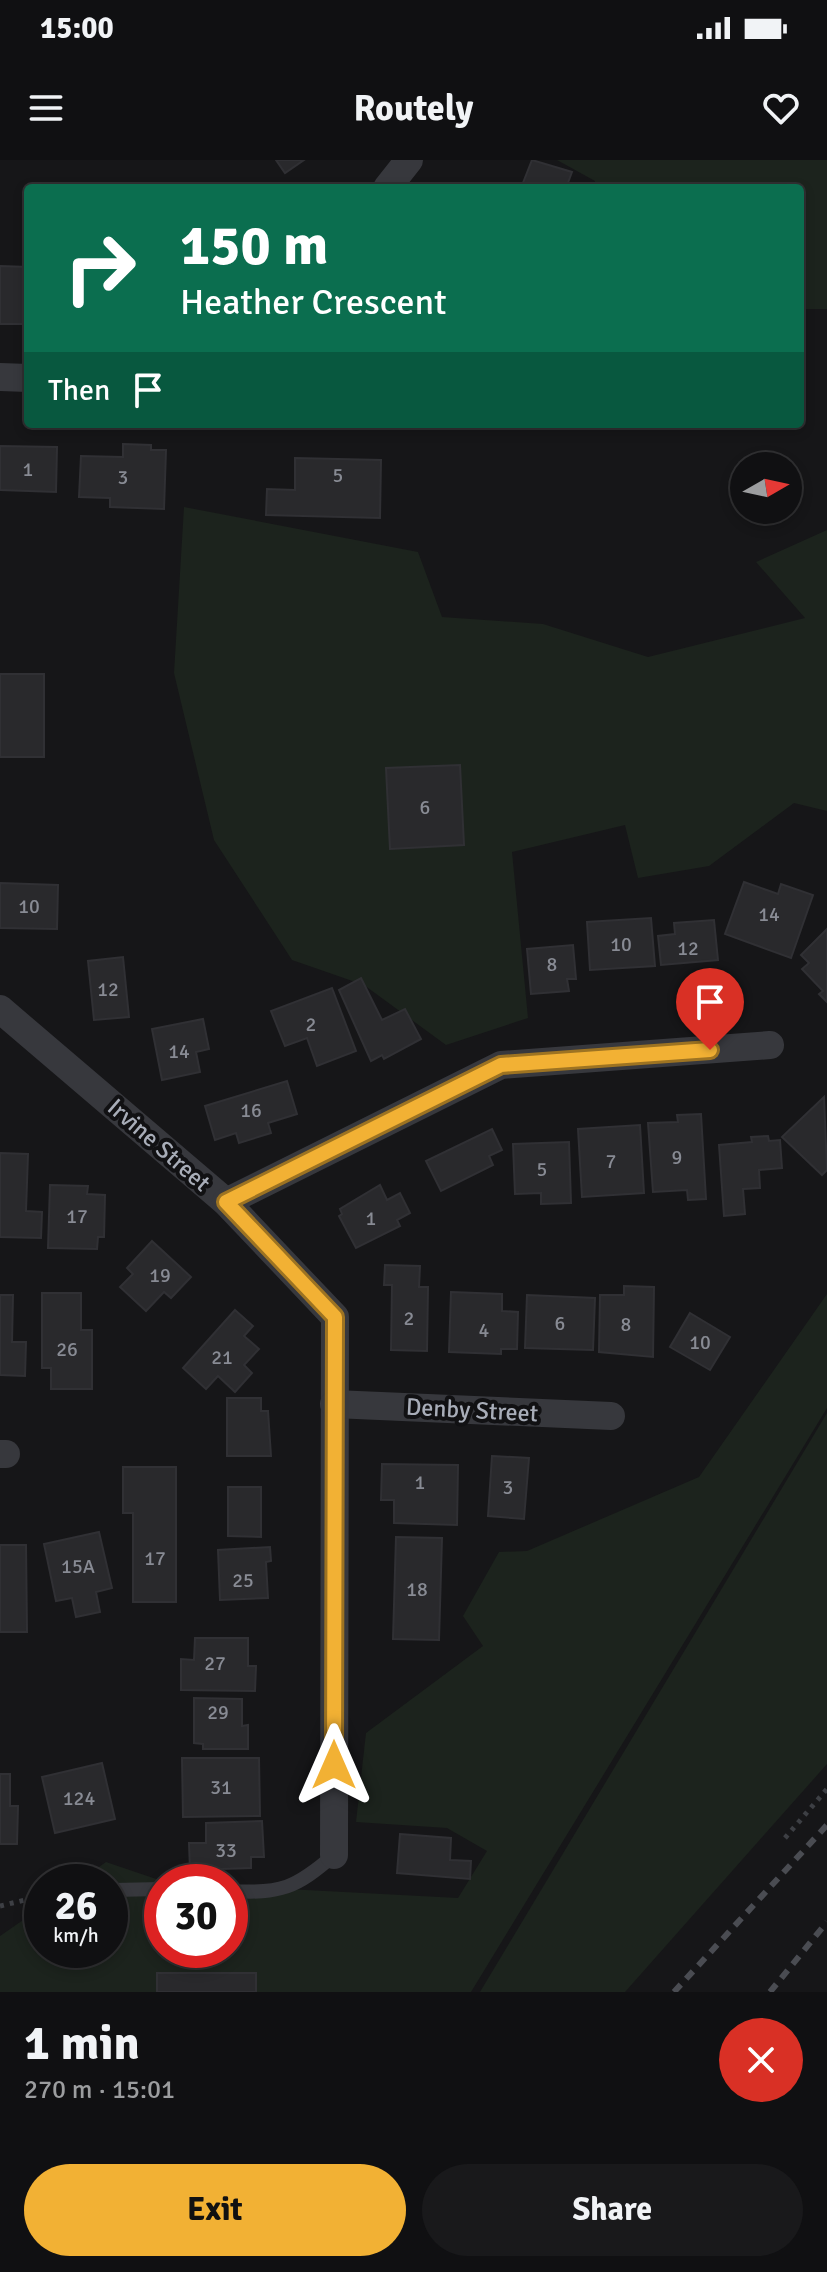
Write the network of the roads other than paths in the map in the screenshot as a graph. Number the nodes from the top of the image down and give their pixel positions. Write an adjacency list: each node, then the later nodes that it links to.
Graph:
1 (409, 160): 2 (street)
2 (390, 184)
3 (0, 377): 4 (street)
4 (24, 378)
5 (0, 1009): 7 (street, Irvine Street)
6 (770, 1045): 7 (street)
7 (226, 1202): 8 (street, Irvine Street)
8 (334, 1404): 9 (street, Denby Street); 10 (street, Irvine Street)
9 (611, 1416)
10 (334, 1855): 11 (lane)
11 (248, 1892)

